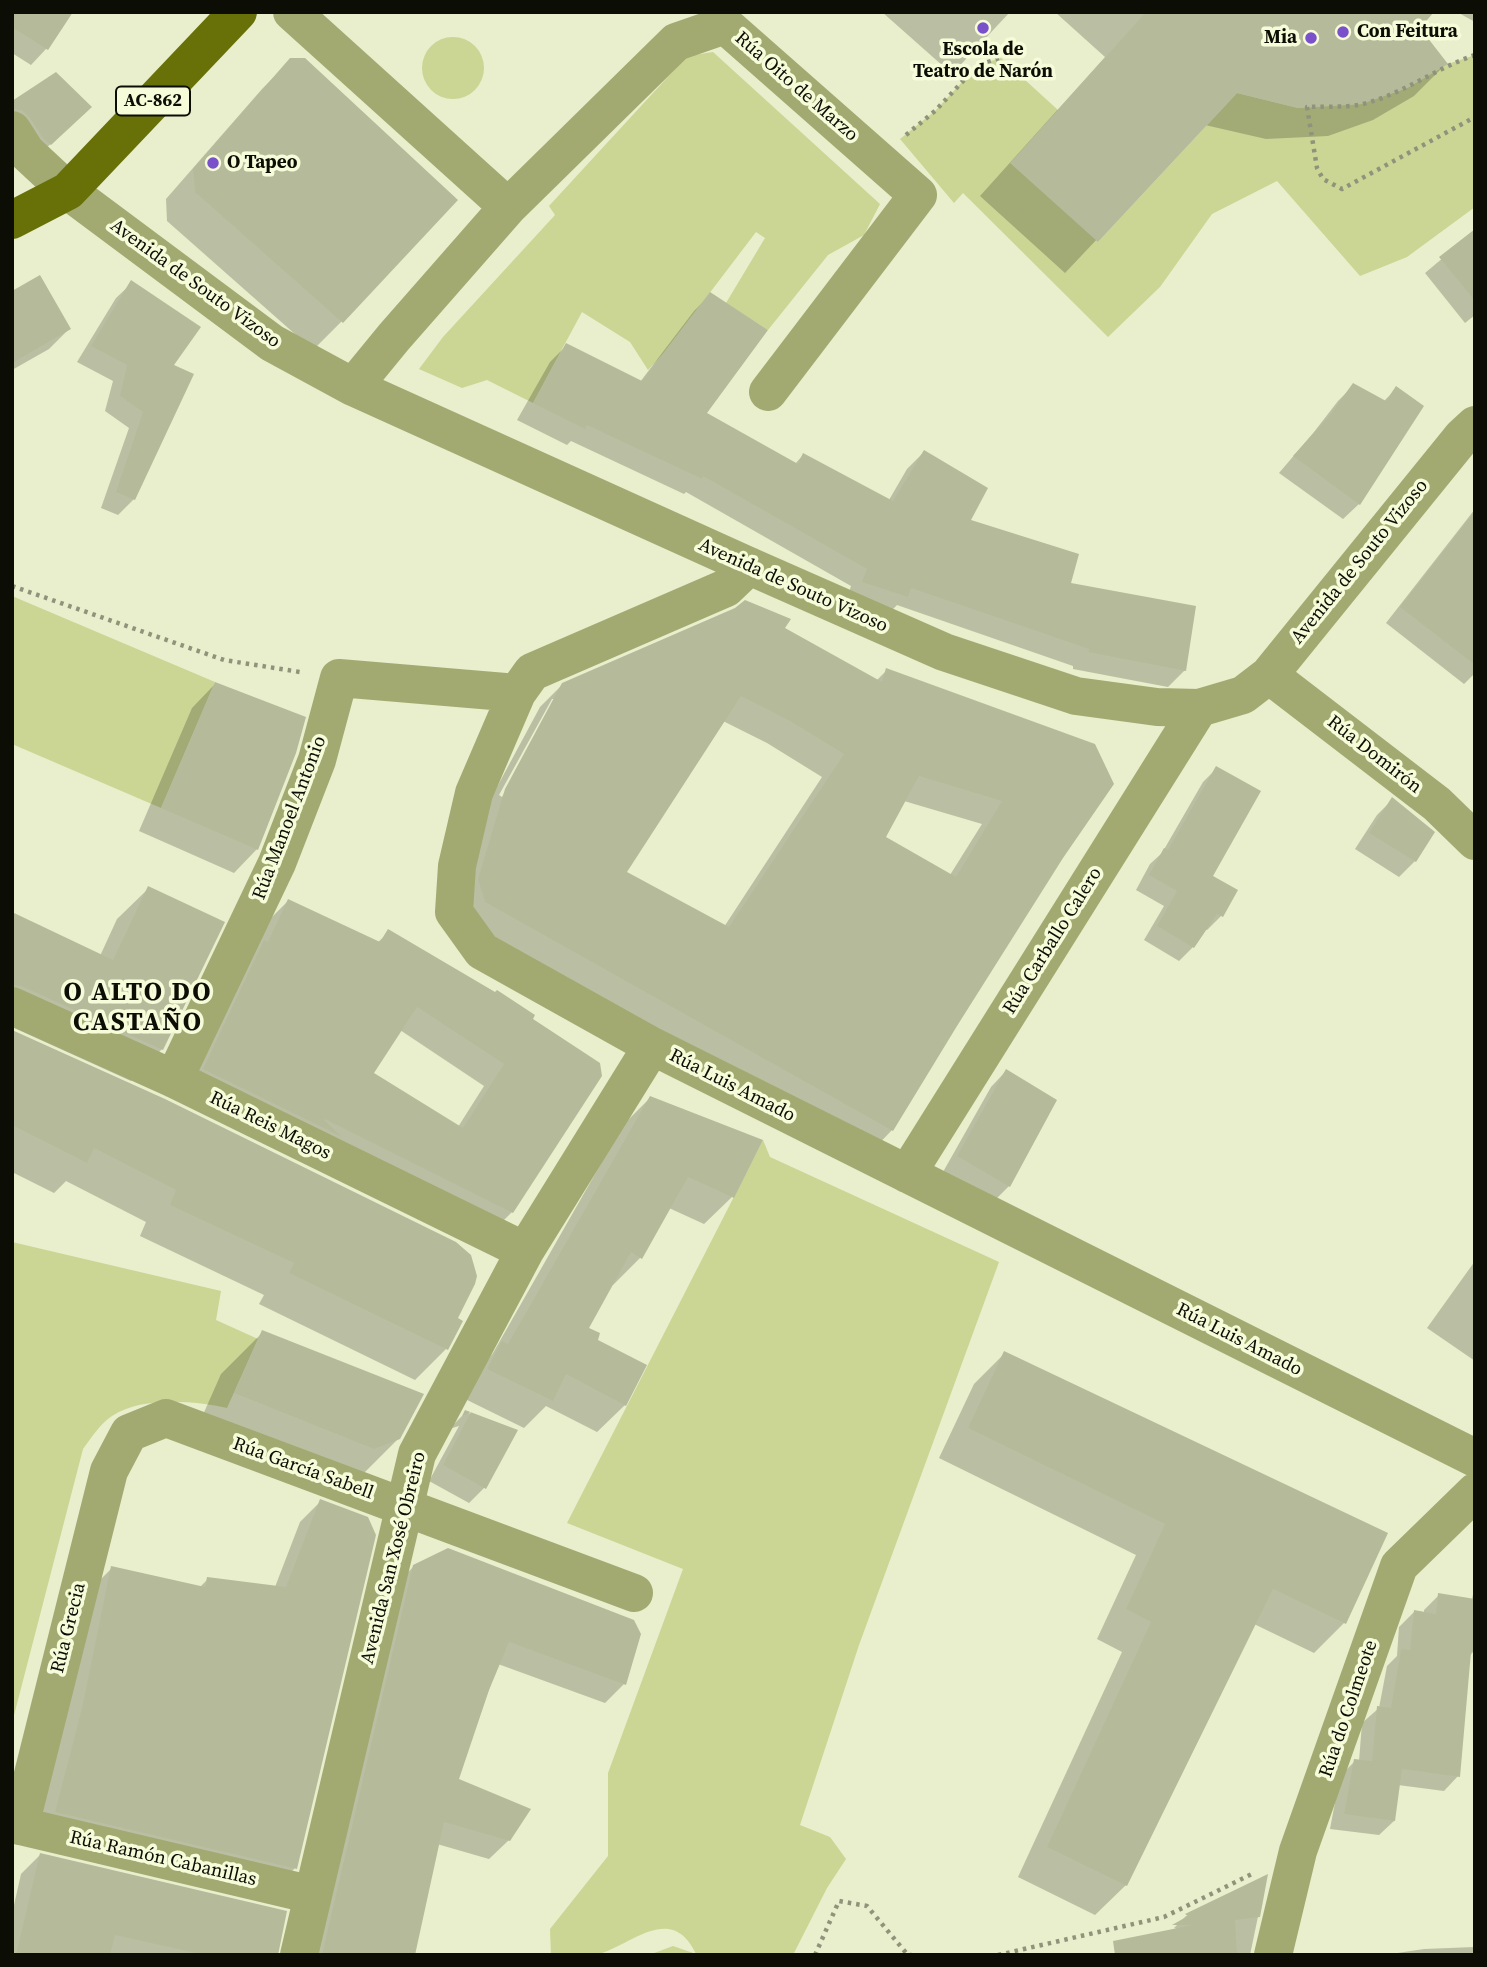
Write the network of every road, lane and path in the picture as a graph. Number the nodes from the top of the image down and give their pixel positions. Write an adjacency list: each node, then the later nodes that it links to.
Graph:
1 (238, 12): 8 (main road, AC-862)
2 (292, 12): 9 (street)
3 (1475, 55): 5 (path)
4 (1001, 58): 7 (path)
5 (1475, 117)
6 (12, 131): 8 (street, Avenida de Souto Vizoso)
7 (877, 159): 9 (street, Rúa Oito de Marzo); 12 (street, Rúa Oito de Marzo)
8 (68, 191): 10 (main road, AC-862); 11 (street, Avenida de Souto Vizoso)
9 (508, 207): 11 (street, Rúa Oito de Marzo)
10 (12, 220)
11 (353, 387): 14 (street, Avenida de Souto Vizoso)
12 (768, 392)
13 (1475, 425): 16 (street, Avenida de Souto Vizoso)
14 (748, 566): 18 (street, Rúa Luis Amado); 19 (street, Avenida de Souto Vizoso)
15 (12, 586): 17 (path)
16 (1269, 675): 19 (street, Avenida de Souto Vizoso); 20 (street, Rúa Domirón)
17 (339, 678): 18 (street); 23 (street, Rúa Manoel Antonio)
18 (517, 693): 22 (street, Rúa Luis Amado)
19 (1199, 708): 24 (street, Rúa Carballo Calero)
20 (1475, 841)
21 (12, 1006): 23 (street, Rúa Reis Magos)
22 (652, 1046): 24 (street, Rúa Luis Amado); 25 (street, Avenida San Xosé Obreiro)
23 (174, 1079): 25 (street, Rúa Reis Magos)
24 (907, 1174): 27 (street, Rúa Luis Amado)
25 (525, 1251): 29 (street, Avenida San Xosé Obreiro)
26 (129, 1433): 29 (street, Rúa García Sabell); 31 (street, Rúa Grecia)
27 (1475, 1458)
28 (1475, 1492): 32 (street, Rúa do Colmeote)
29 (405, 1506): 30 (street, Rúa García Sabell); 33 (street, Avenida San Xosé Obreiro)
30 (634, 1593)
31 (16, 1825): 33 (street, Rúa Ramón Cabanillas)
32 (1298, 1851): 37 (path); 38 (street, Rúa do Colmeote)
33 (313, 1895): 34 (street, Avenida San Xosé Obreiro)
34 (299, 1955)
35 (815, 1955): 36 (path)
36 (911, 1955)
37 (998, 1955)
38 (1273, 1955)

